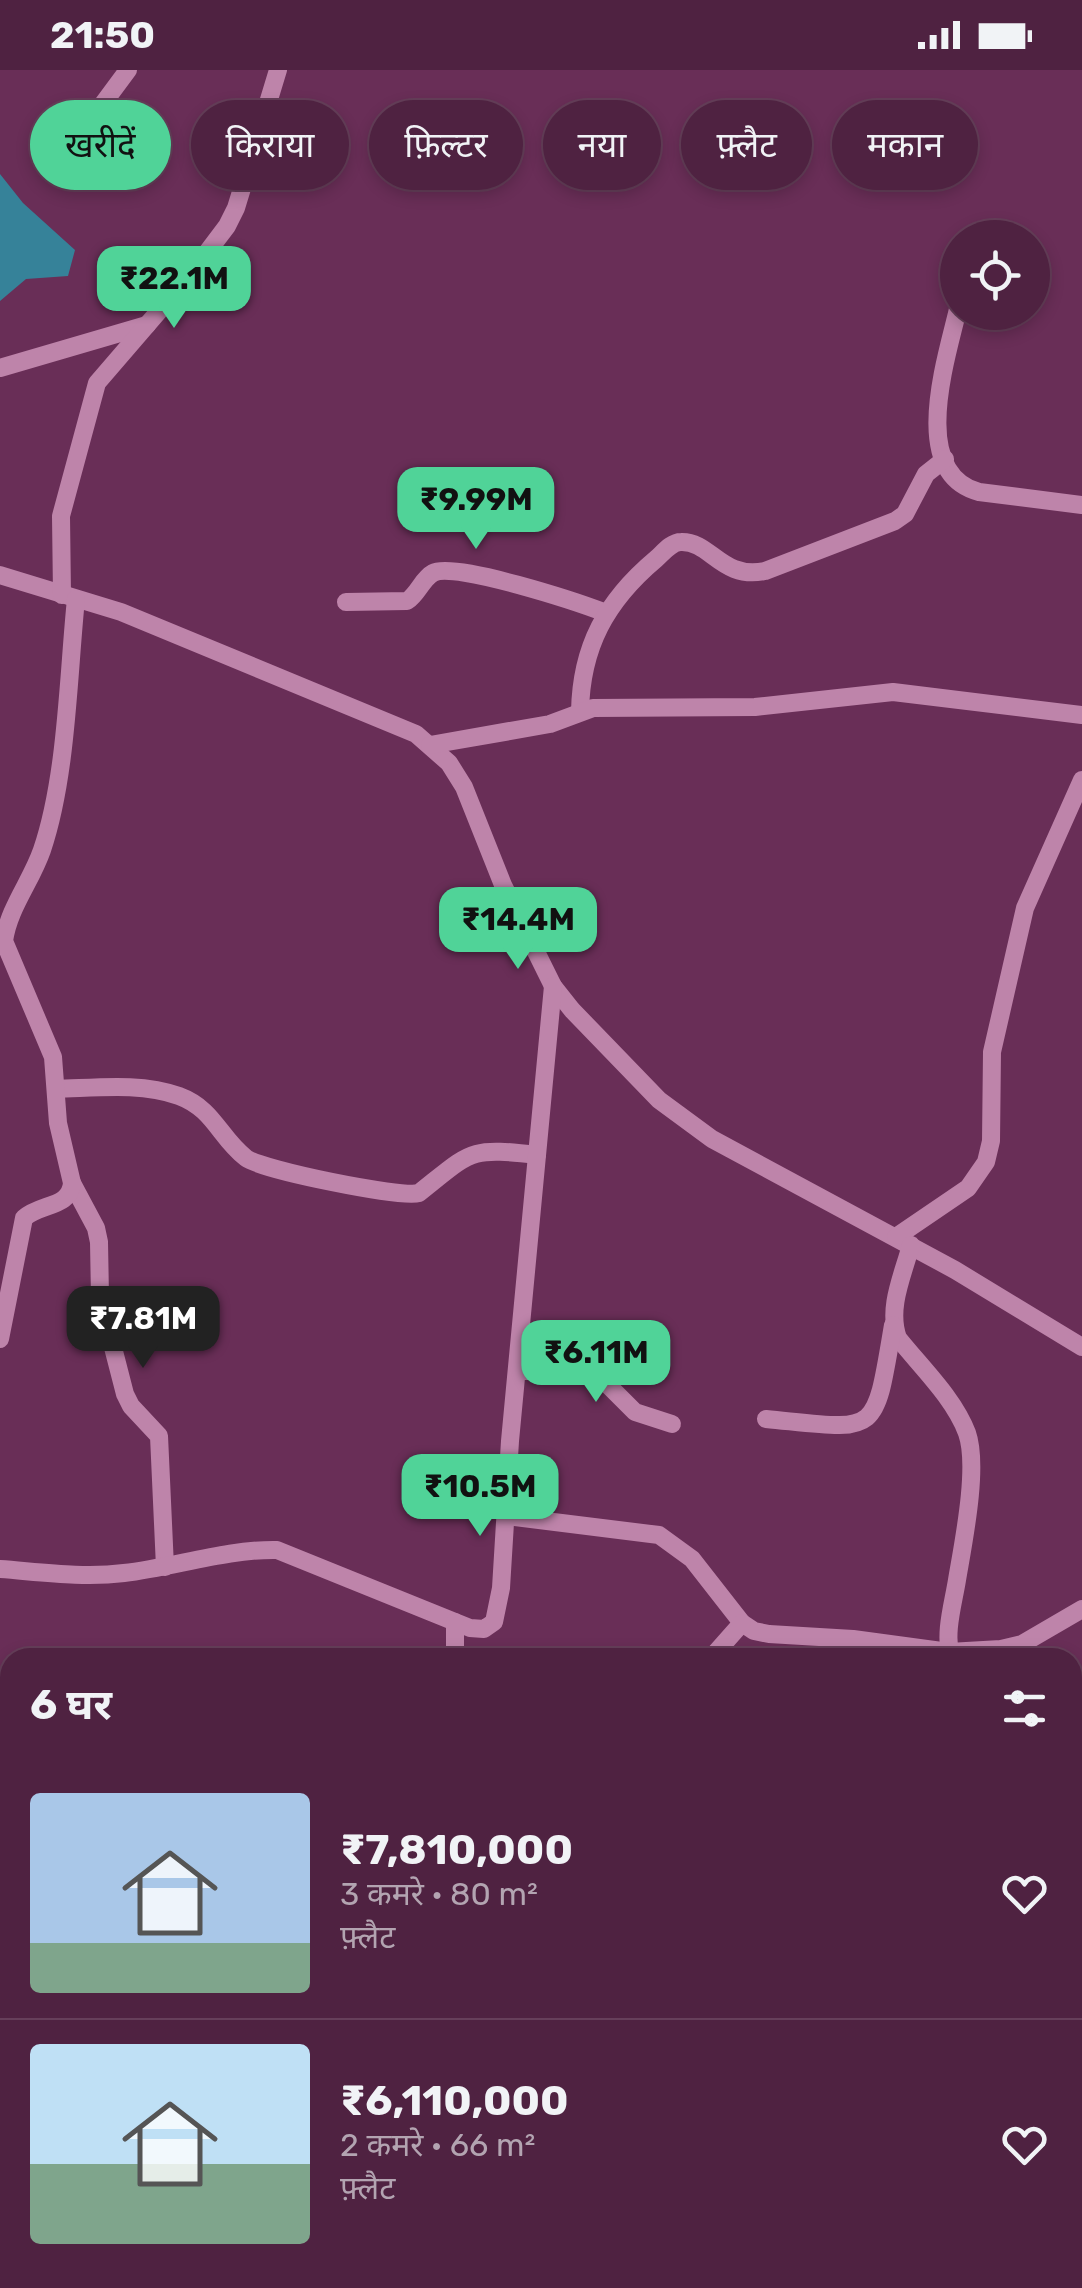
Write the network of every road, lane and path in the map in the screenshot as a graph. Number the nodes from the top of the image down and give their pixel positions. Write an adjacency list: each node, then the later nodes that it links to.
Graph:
1 (128, 70): 3 (street)
2 (278, 70): 4 (street)
3 (106, 100)
4 (148, 324): 6 (street); 10 (street)
5 (953, 330): 7 (street)
6 (0, 368)
7 (944, 459): 8 (street); 12 (street)
8 (1082, 505)
9 (0, 576): 10 (street)
10 (69, 597): 15 (street); 18 (street)
11 (346, 602): 12 (street)
12 (606, 613): 13 (street)
13 (580, 712): 14 (street); 15 (street)
14 (1082, 714)
15 (430, 745): 17 (street)
16 (1082, 780): 21 (street)
17 (553, 986): 19 (street); 21 (street)
18 (56, 1089): 19 (street); 20 (street)
19 (538, 1155): 25 (street)
20 (72, 1182): 23 (street); 29 (street)
21 (903, 1241): 22 (street); 24 (street)
22 (893, 1324): 26 (street); 37 (street)
23 (0, 1339)
24 (1082, 1348)
25 (517, 1371): 27 (street); 28 (street)
26 (766, 1419)
27 (672, 1424)
28 (506, 1516): 32 (street); 33 (street)
29 (165, 1567): 30 (street); 32 (street)
30 (0, 1569)
31 (1082, 1609): 38 (street)
32 (455, 1622): 34 (street)
33 (742, 1623): 35 (street); 36 (street)
34 (454, 1648)
35 (720, 1648)
36 (908, 1648)
37 (949, 1648)
38 (996, 1648)

